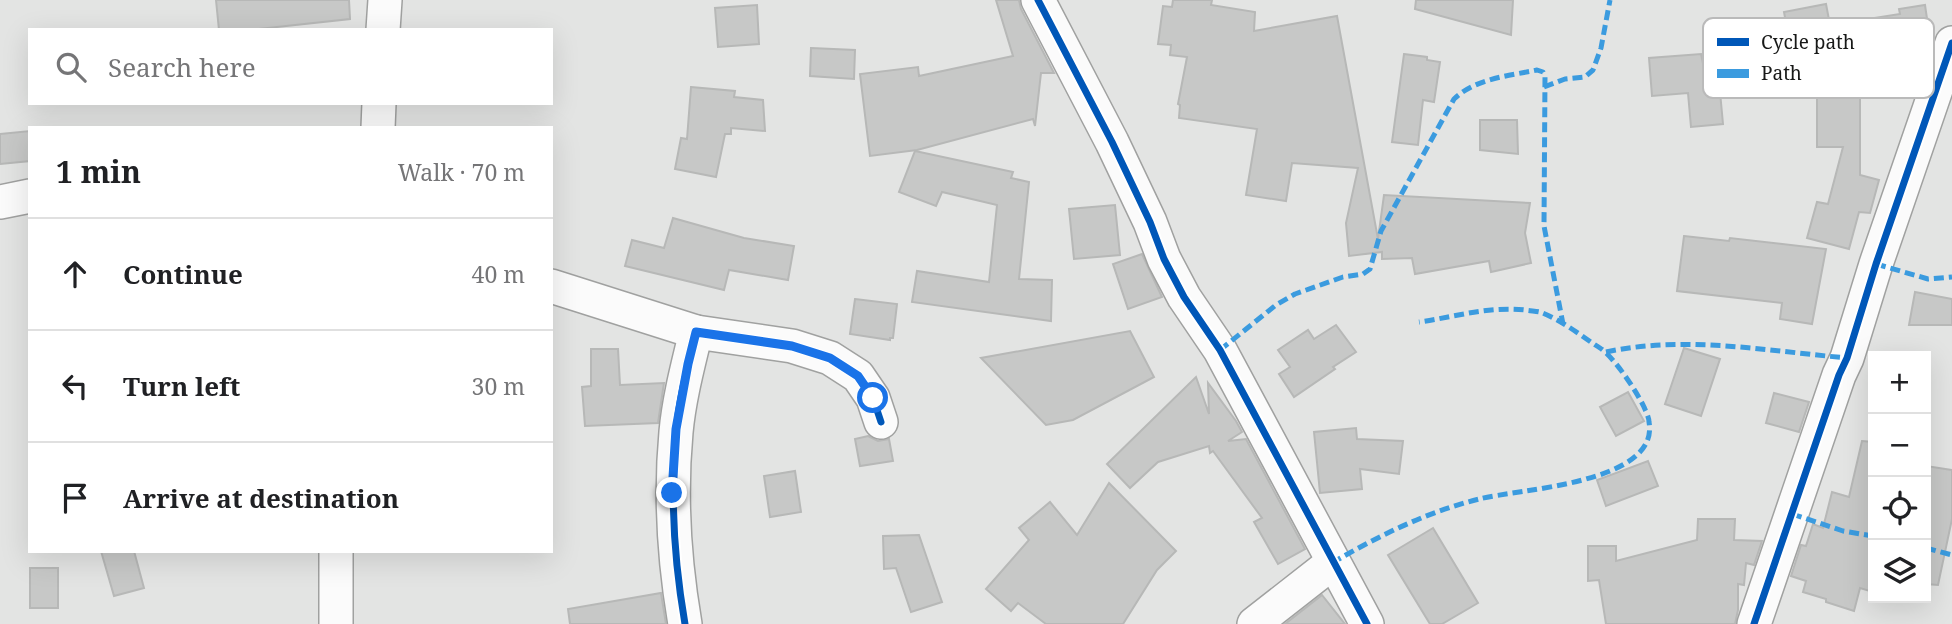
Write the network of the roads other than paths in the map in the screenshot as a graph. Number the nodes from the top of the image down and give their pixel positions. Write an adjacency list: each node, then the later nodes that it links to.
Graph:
1 (385, 0): 3 (street)
2 (1038, 0): 15 (street)
3 (383, 28)
4 (1952, 43): 5 (street)
5 (1934, 95)
6 (1933, 98): 20 (street)
7 (379, 105): 8 (street)
8 (378, 126)
9 (28, 196): 10 (street)
10 (0, 202)
11 (553, 287): 12 (street)
12 (696, 332): 13 (street); 17 (street)
13 (881, 422)
14 (336, 553): 16 (street)
15 (1332, 563): 18 (street); 19 (street)
16 (336, 624)
17 (685, 624)
18 (1254, 624)
19 (1367, 624)
20 (1754, 624)

